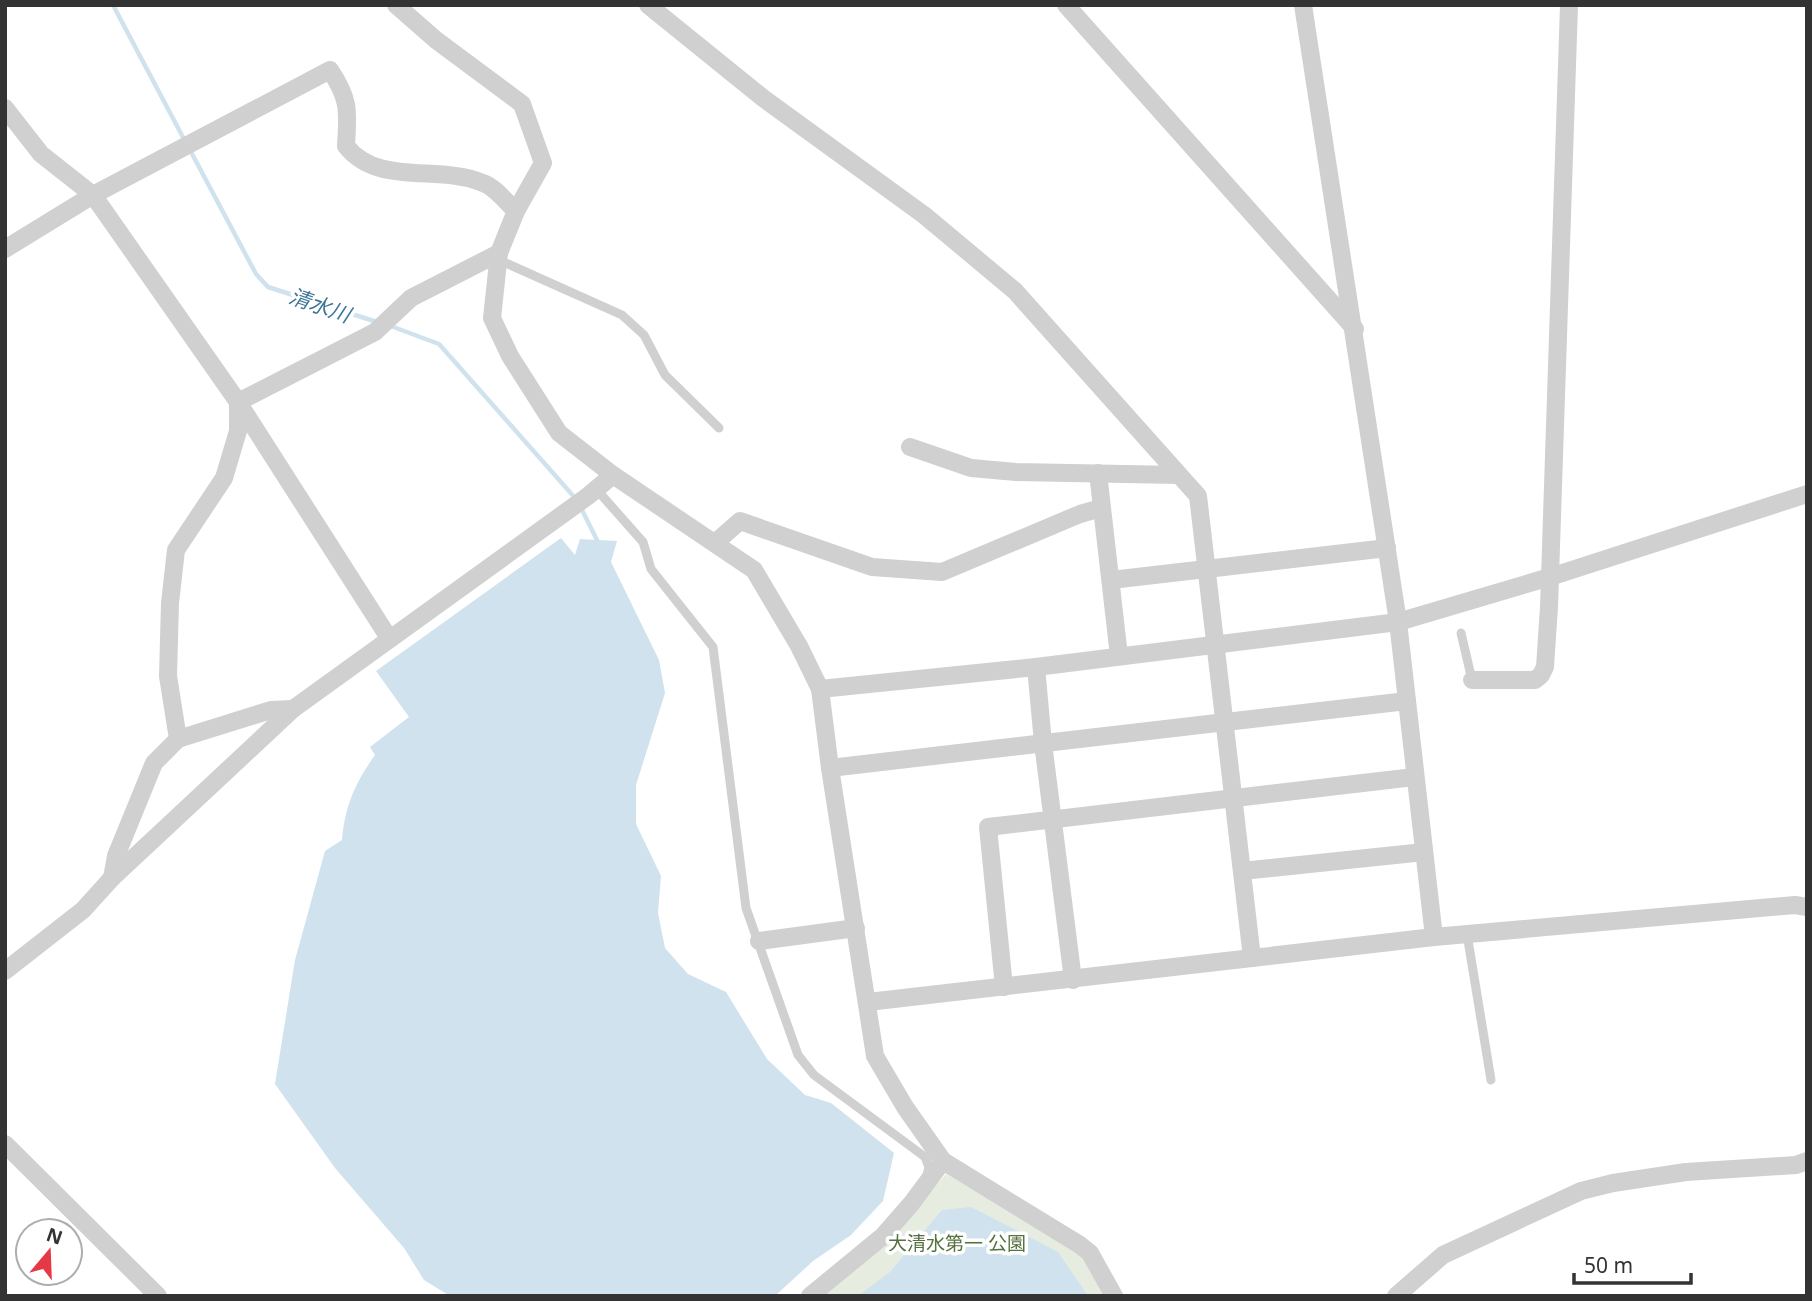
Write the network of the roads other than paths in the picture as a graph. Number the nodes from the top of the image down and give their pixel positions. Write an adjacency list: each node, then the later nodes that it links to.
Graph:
1 (396, 5): 8 (street)
2 (648, 5): 17 (street)
3 (1066, 5): 11 (street)
4 (1303, 5): 11 (street)
5 (1569, 5): 24 (street)
6 (5, 108): 7 (street)
7 (93, 195): 8 (street); 9 (street); 12 (street)
8 (516, 211): 10 (street)
9 (5, 249)
10 (499, 256): 12 (street); 13 (lane); 16 (street)
11 (1355, 329): 22 (street)
12 (238, 402): 28 (street); 37 (street)
13 (719, 428)
14 (910, 447): 15 (street)
15 (1098, 473): 17 (street); 20 (street)
16 (614, 475): 18 (street); 21 (street)
17 (1180, 475): 23 (street)
18 (592, 493): 28 (street); 50 (lane)
19 (1807, 494): 24 (street)
20 (1101, 508): 21 (street); 25 (street)
21 (716, 542): 33 (street)
22 (1387, 548): 23 (street); 26 (street)
23 (1206, 570): 25 (street); 29 (street)
24 (1550, 577): 26 (street); 32 (street)
25 (1111, 580): 30 (street)
26 (1398, 622): 29 (street); 34 (street)
27 (1461, 633): 32 (lane)
28 (389, 638): 35 (street)
29 (1217, 646): 30 (street); 36 (street)
30 (1119, 656): 31 (street)
31 (1036, 667): 33 (street); 38 (street)
32 (1472, 680)
33 (820, 689): 39 (street)
34 (1407, 701): 36 (street); 40 (street)
35 (293, 709): 37 (street); 45 (street)
36 (1225, 721): 38 (street); 41 (street)
37 (178, 739): 45 (street)
38 (1043, 743): 39 (street); 42 (street)
39 (830, 768): 47 (street)
40 (1414, 777): 41 (street); 43 (street)
41 (1233, 798): 42 (street); 44 (street)
42 (1054, 819): 53 (street); 54 (street)
43 (1424, 852): 44 (street); 49 (street)
44 (1242, 872): 51 (street)
45 (113, 878): 52 (street)
46 (1807, 907): 48 (street)
47 (856, 928): 50 (street); 55 (street)
48 (1467, 934): 49 (street); 56 (lane)
49 (1434, 937): 51 (street)
50 (758, 941): 60 (lane)
51 (1252, 958): 53 (street)
52 (5, 971)
53 (1073, 980): 54 (street)
54 (1004, 987): 55 (street)
55 (867, 1002): 58 (street)
56 (1491, 1080)
57 (5, 1144): 61 (street)
58 (943, 1161): 60 (street); 63 (street)
59 (1807, 1161): 64 (street)
60 (924, 1187): 62 (street)
61 (158, 1296)
62 (810, 1296)
63 (1114, 1296)
64 (1396, 1296)

